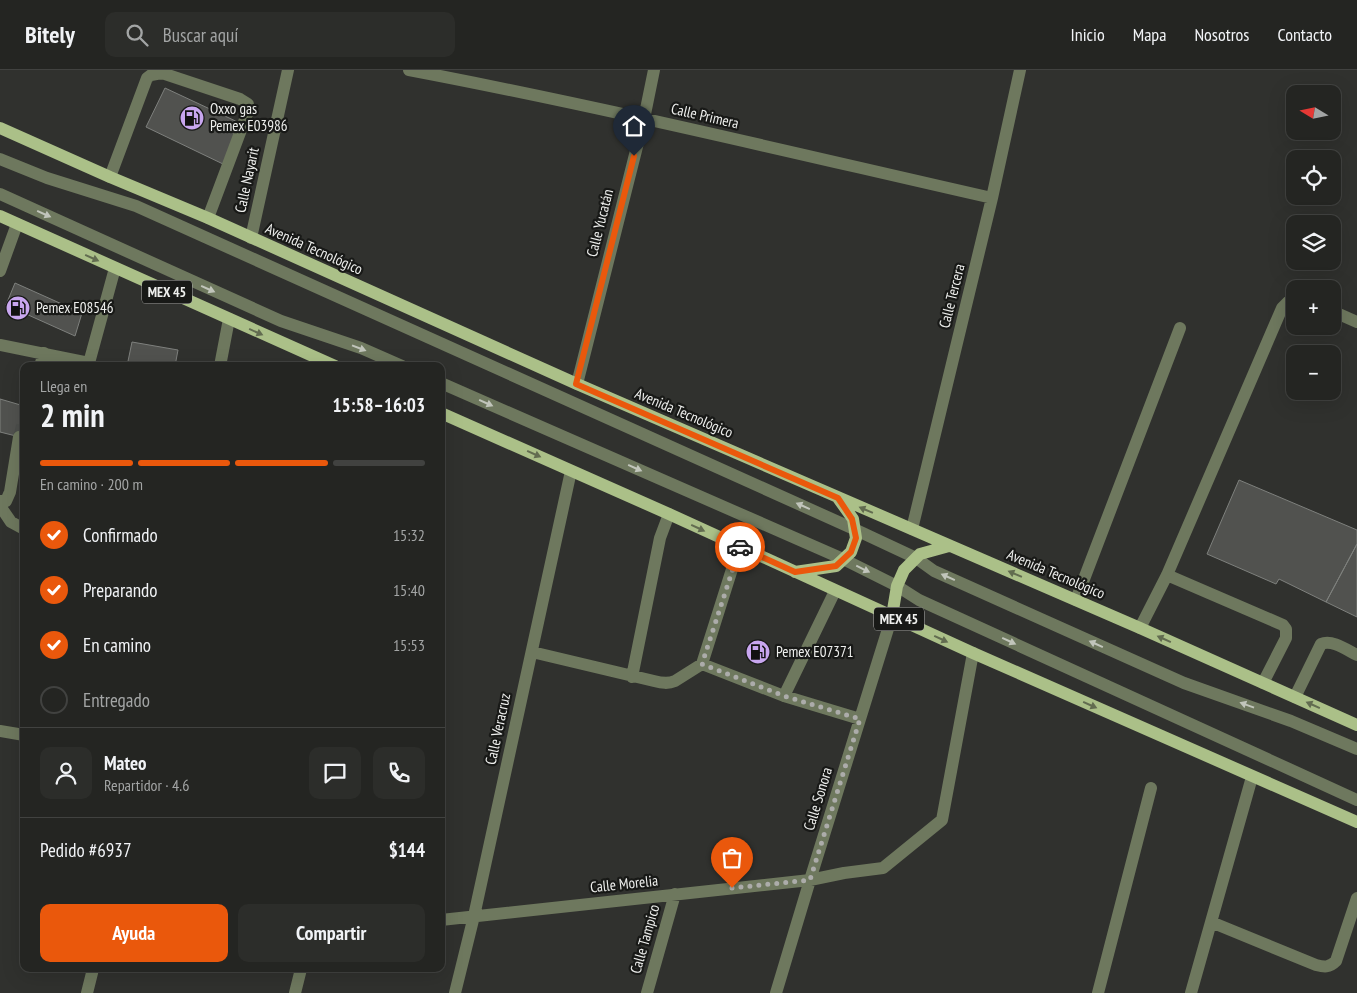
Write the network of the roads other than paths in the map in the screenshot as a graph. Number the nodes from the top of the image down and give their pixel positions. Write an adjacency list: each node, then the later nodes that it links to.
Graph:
1 (288, 70): 14 (street, Calle Nayarit)
2 (409, 70): 5 (street, Calle Primera)
3 (654, 70): 5 (street, Calle Yucatán)
4 (1020, 70): 10 (street, Calle Tercera)
5 (644, 118): 10 (street, Calle Primera); 30 (street, Calle Yucatán)
6 (0, 128): 8 (main road, Avenida Tecnológico)
7 (0, 158): 40 (street, one-way to 7)
8 (110, 177): 12 (main road, Avenida Tecnológico); 12 (street)
9 (0, 194): 29 (street, one-way to 29)
10 (992, 198): 41 (street, Calle Tercera)
11 (0, 216): 13 (main road, MEX 45)
12 (208, 218): 14 (main road, Avenida Tecnológico)
13 (17, 224): 15 (main road, MEX 45, one-way to 15); 16 (street)
14 (251, 238): 30 (main road, Avenida Tecnológico)
15 (115, 268): 19 (main road, MEX 45); 26 (street)
16 (0, 271)
17 (1286, 304): 47 (street)
18 (1341, 316): 20 (street)
19 (229, 319): 27 (street); 28 (main road, MEX 45, one-way to 28)
20 (1357, 322)
21 (1180, 328): 50 (street)
22 (0, 345): 23 (street)
23 (44, 353): 24 (street); 25 (street)
24 (41, 362)
25 (78, 362)
26 (90, 362)
27 (221, 362)
28 (326, 362)
29 (393, 362)
30 (576, 384): 35 (main road, Avenida Tecnológico)
31 (445, 385): 45 (street, one-way to 45)
32 (445, 415): 34 (main road, MEX 45, one-way to 34)
33 (18, 437): 36 (street)
34 (571, 471): 38 (main road, MEX 45); 53 (street, Calle Veracruz)
35 (838, 498): 40 (main road); 41 (main road, Avenida Tecnológico, one-way to 35)
36 (0, 501)
37 (0, 506): 39 (street)
38 (668, 514): 43 (main road, MEX 45, one-way to 43); 57 (street)
39 (20, 526)
40 (854, 529): 44 (street); 45 (main road)
41 (912, 529): 42 (main road, Avenida Tecnológico)
42 (949, 546): 44 (main road); 50 (main road, Avenida Tecnológico, one-way to 42)
43 (739, 547): 46 (main road, MEX 45); 56 (street)
44 (916, 558): 48 (main road); 65 (street, one-way to 44)
45 (843, 559): 46 (main road); 48 (street, one-way to 48)
46 (795, 572): 49 (main road, MEX 45)
47 (1167, 575): 52 (street); 58 (street)
48 (897, 586): 51 (main road); 68 (street, one-way to 68)
49 (835, 591): 51 (main road, MEX 45); 59 (street)
50 (1076, 600): 52 (main road, Avenida Tecnológico)
51 (892, 616): 54 (main road, MEX 45, one-way to 54); 61 (street, Calle Sonora)
52 (1140, 628): 58 (main road, Avenida Tecnológico, one-way to 52)
53 (532, 652): 57 (street); 73 (street, Calle Veracruz)
54 (973, 653): 66 (main road, MEX 45, one-way to 66); 70 (street, Calle Morelia)
55 (1357, 655): 60 (street)
56 (702, 664): 57 (street); 59 (street)
57 (632, 677)
58 (1263, 684): 60 (main road, Avenida Tecnológico)
59 (784, 696): 61 (street)
60 (1295, 697): 62 (main road, Avenida Tecnológico, one-way to 60)
61 (860, 719): 70 (street, Calle Sonora)
62 (1357, 725)
63 (0, 731): 64 (street)
64 (20, 734)
65 (1357, 749)
66 (1252, 777): 69 (main road, MEX 45); 75 (street)
67 (1151, 788): 83 (street)
68 (1357, 800)
69 (1357, 822)
70 (810, 880): 71 (street, Calle Morelia); 82 (street, Calle Sonora)
71 (675, 894): 73 (street, Calle Morelia); 81 (street, Calle Tampico)
72 (1357, 898): 75 (street)
73 (474, 916): 74 (street, Calle Morelia); 80 (street, Calle Veracruz)
74 (445, 920)
75 (1211, 922): 84 (street)
76 (92, 972): 78 (street)
77 (301, 972): 79 (street)
78 (87, 993)
79 (295, 993)
80 (455, 993)
81 (647, 993)
82 (776, 993)
83 (1098, 993)
84 (1191, 993)

